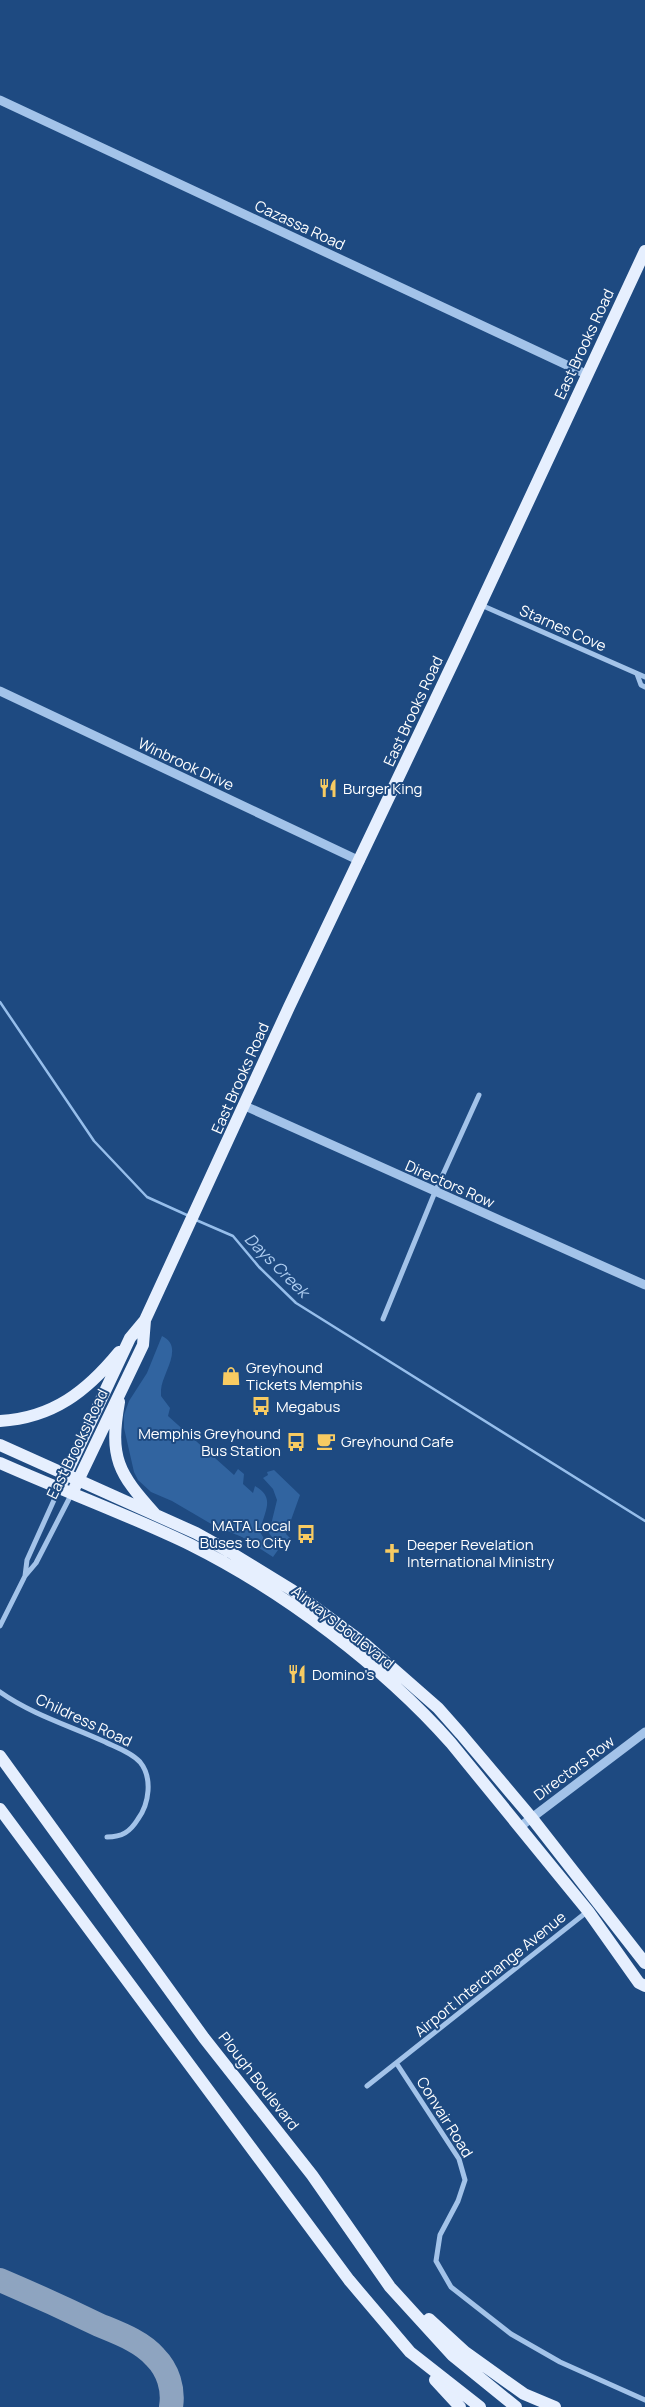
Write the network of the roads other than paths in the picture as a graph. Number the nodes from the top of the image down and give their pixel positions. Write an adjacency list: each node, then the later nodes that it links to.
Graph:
1 (0, 100): 3 (street, Cazassa Road)
2 (645, 251): 3 (main road, East Brooks Road)
3 (588, 375): 4 (main road, East Brooks Road)
4 (480, 605): 6 (street, Starnes Cove); 10 (main road, East Brooks Road)
5 (645, 673): 6 (street)
6 (636, 674): 7 (street, Starnes Cove); 8 (street)
7 (645, 677)
8 (645, 687)
9 (0, 691): 10 (street, Winbrook Drive)
10 (360, 861): 12 (main road, East Brooks Road)
11 (479, 1095): 13 (street)
12 (245, 1106): 13 (street, Directors Row); 16 (main road, East Brooks Road)
13 (434, 1192): 14 (street, Directors Row); 15 (street)
14 (645, 1285)
15 (383, 1319)
16 (146, 1320): 17 (main road, East Brooks Road); 18 (main road, East Brooks Road)
17 (130, 1338): 19 (main road); 22 (main road, East Brooks Road)
18 (121, 1393): 23 (main road, East Brooks Road); 25 (main road)
19 (0, 1421)
20 (0, 1445): 22 (main road, Airways Boulevard)
21 (0, 1463): 24 (main road, Airways Boulevard)
22 (65, 1475): 23 (main road, Airways Boulevard); 24 (main road, East Brooks Road)
23 (78, 1481): 24 (main road, East Brooks Road); 25 (main road, Airways Boulevard)
24 (65, 1492): 27 (main road, Airways Boulevard); 28 (street, East Brooks Road); 28 (street, East Brooks Road)
25 (159, 1517): 26 (main road, Airways Boulevard)
26 (209, 1540): 27 (main road); 34 (main road, Airways Boulevard)
27 (202, 1552): 35 (main road, Airways Boulevard)
28 (25, 1576): 29 (street, East Brooks Road)
29 (0, 1626)
30 (0, 1692): 36 (street, Childress Road)
31 (645, 1732): 34 (street, Directors Row)
32 (0, 1756): 43 (main road, Plough Boulevard)
33 (0, 1809): 44 (main road)
34 (531, 1817): 35 (street, Directors Row); 37 (main road, Airways Boulevard)
35 (521, 1826): 38 (main road, Airways Boulevard)
36 (107, 1837)
37 (598, 1903): 38 (street, Airport Interchange Avenue); 39 (main road, Airways Boulevard)
38 (588, 1911): 40 (main road, Airways Boulevard); 41 (street, Airport Interchange Avenue)
39 (645, 1964)
40 (645, 1986)
41 (397, 2064): 42 (street); 45 (street, Convair Road)
42 (368, 2086)
43 (390, 2287): 48 (main road, Plough Boulevard); 49 (main road)
44 (410, 2352): 46 (main road); 47 (main road)
45 (645, 2400)
46 (460, 2407)
47 (480, 2407)
48 (516, 2407)
49 (555, 2407)

